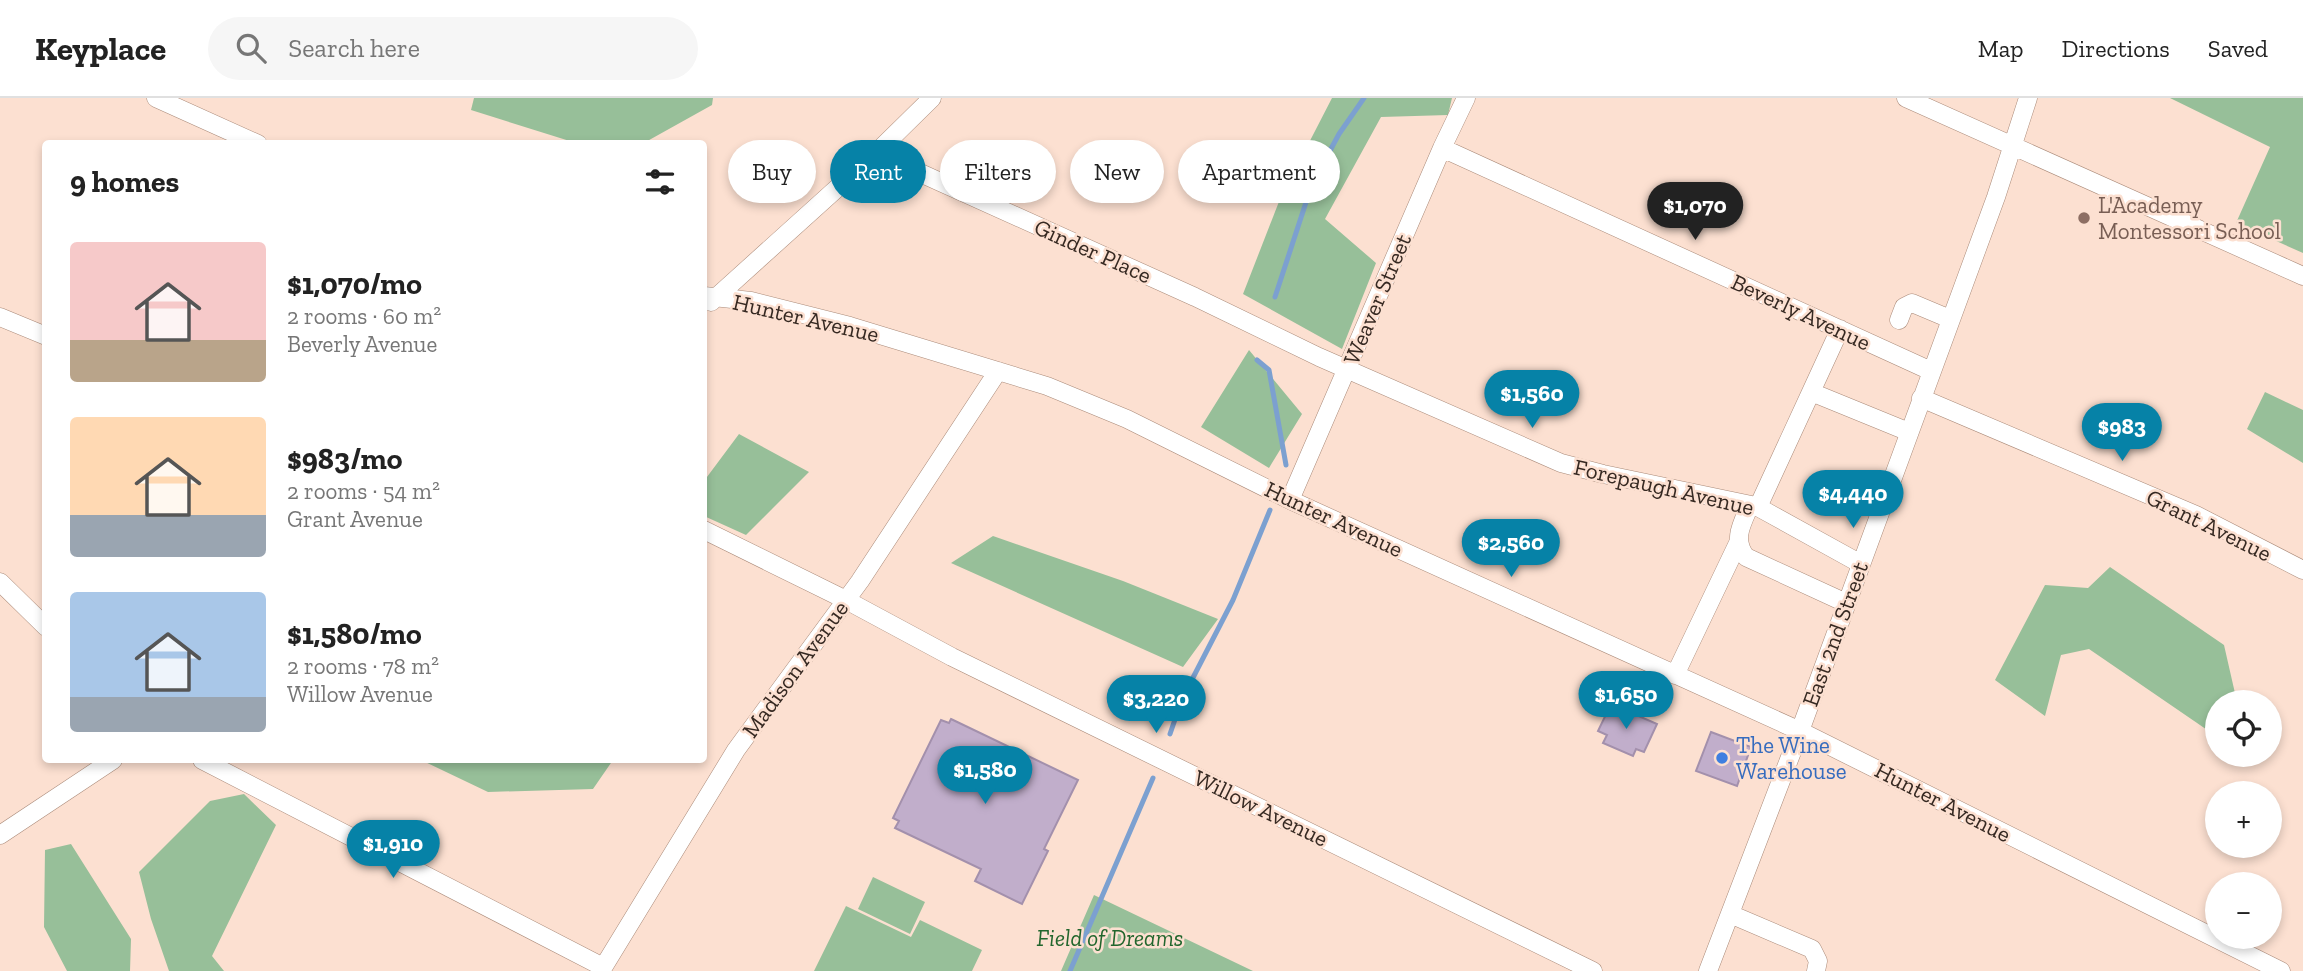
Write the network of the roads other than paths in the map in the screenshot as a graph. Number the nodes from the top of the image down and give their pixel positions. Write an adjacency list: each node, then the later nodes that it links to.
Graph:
1 (156, 98): 6 (street)
2 (932, 98): 7 (street)
3 (1466, 98): 9 (street, Weaver Street)
4 (1906, 98): 8 (street)
5 (2028, 98): 8 (street, East 2nd Street)
6 (249, 140)
7 (889, 140)
8 (2014, 146): 12 (street); 16 (street, East 2nd Street)
9 (1443, 148): 18 (street, Beverly Avenue); 20 (street, Weaver Street)
10 (926, 176): 13 (street, Ginder Place)
11 (830, 194): 14 (street)
12 (2303, 276)
13 (1195, 297): 20 (street, Forepaugh Avenue)
14 (708, 301): 21 (street, Hunter Avenue)
15 (0, 317): 19 (street)
16 (1950, 319): 17 (street); 22 (street, East 2nd Street)
17 (1899, 320)
18 (1840, 329): 22 (street, Beverly Avenue); 23 (street)
19 (42, 334)
20 (1347, 369): 26 (street, Weaver Street); 27 (street, Forepaugh Avenue)
21 (998, 371): 26 (street, Hunter Avenue); 33 (street, Madison Avenue)
22 (1931, 371): 24 (street, East 2nd Street)
23 (1811, 392): 25 (street); 27 (street)
24 (1921, 398): 25 (street, East 2nd Street); 31 (street, Grant Avenue)
25 (1909, 432): 30 (street, East 2nd Street)
26 (1290, 500): 36 (street, Hunter Avenue)
27 (1754, 506): 29 (street); 30 (street, Forepaugh Avenue)
28 (707, 531): 33 (street, Willow Avenue)
29 (1739, 541): 34 (street); 36 (street)
30 (1861, 564): 34 (street, East 2nd Street)
31 (2303, 570)
32 (0, 582): 35 (street)
33 (846, 600): 42 (street, Madison Avenue); 43 (street, Willow Avenue)
34 (1846, 603): 37 (street, East 2nd Street)
35 (42, 623)
36 (1675, 675): 37 (street, Hunter Avenue)
37 (1800, 731): 41 (street, East 2nd Street); 46 (street, Hunter Avenue)
38 (108, 763): 40 (street)
39 (208, 763): 42 (street)
40 (0, 835)
41 (1730, 914): 44 (street, East 2nd Street); 45 (street)
42 (602, 969)
43 (1593, 971)
44 (1709, 971)
45 (1816, 971)
46 (2281, 971)

